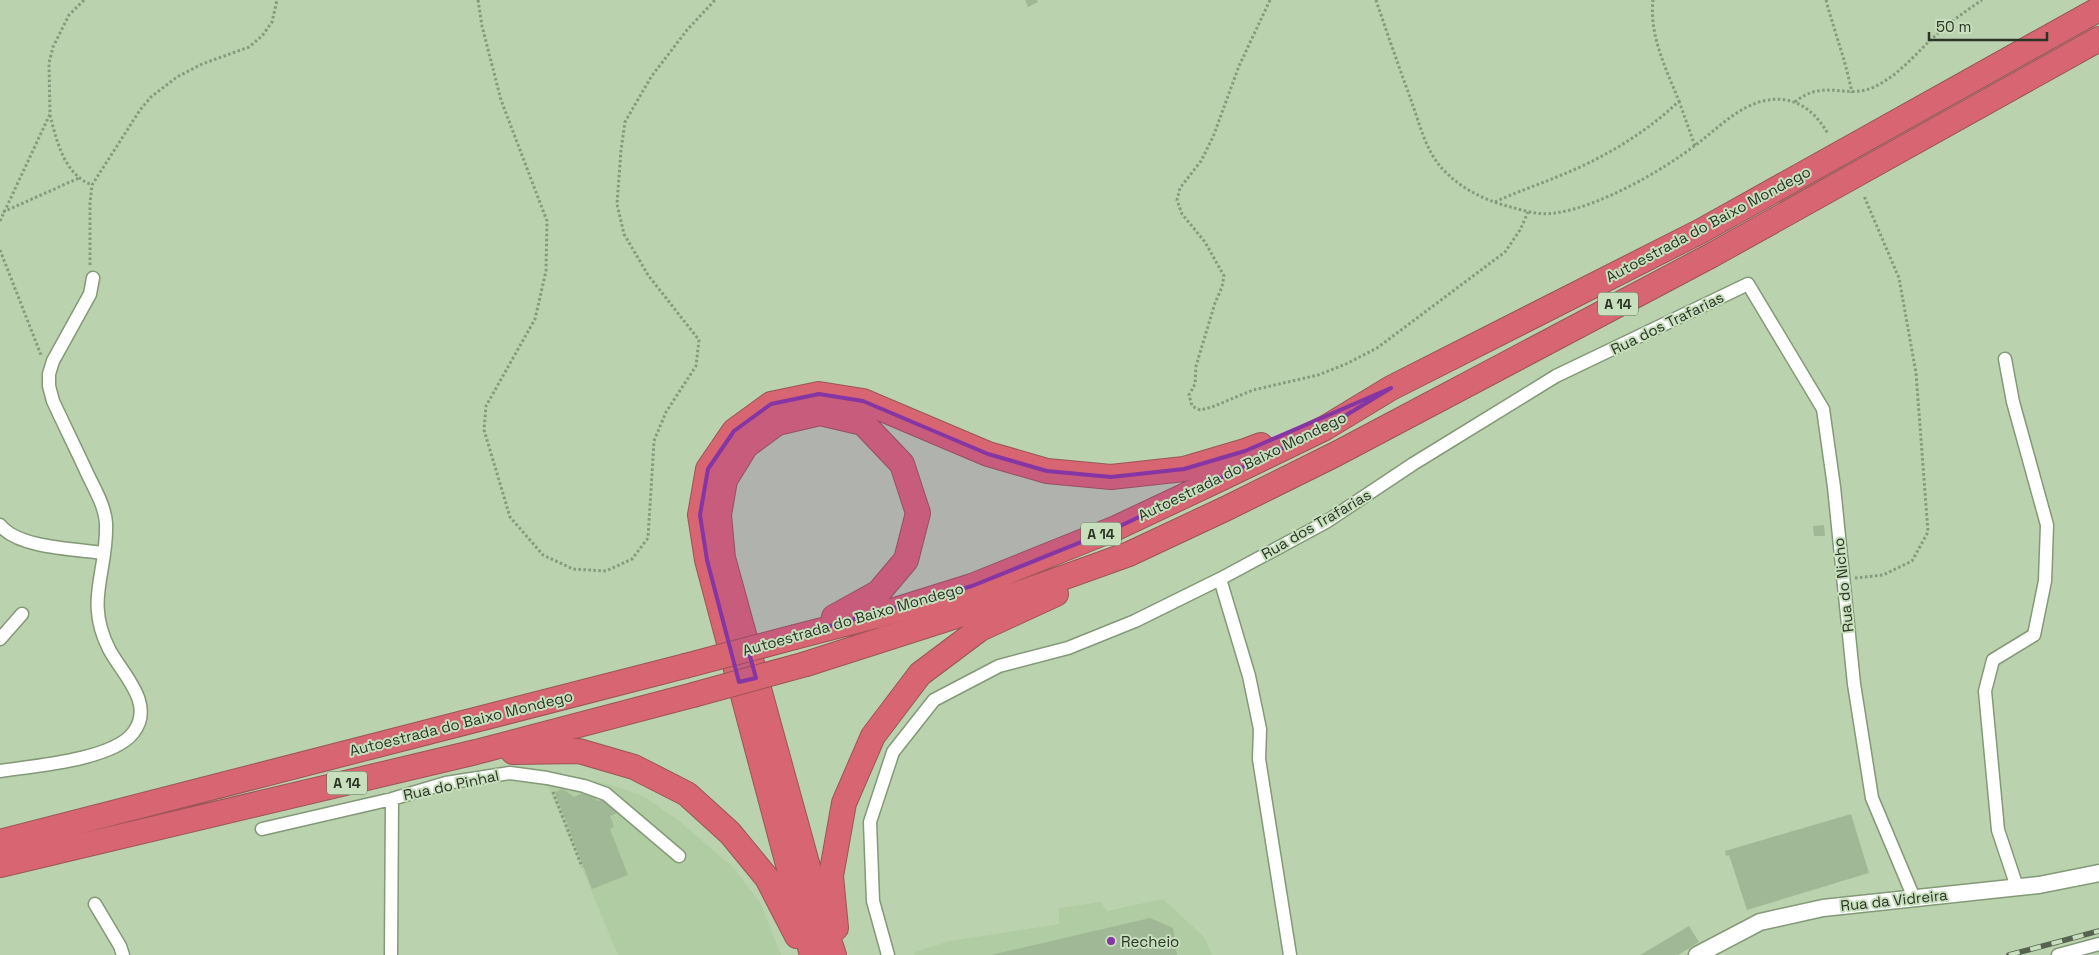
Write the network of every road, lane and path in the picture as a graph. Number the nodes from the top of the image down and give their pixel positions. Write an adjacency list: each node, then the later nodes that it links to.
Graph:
1 (84, 0): 15 (path)
2 (277, 0): 19 (path)
3 (478, 0): 4 (path)
4 (715, 0)
5 (1270, 0): 23 (path)
6 (1376, 0): 21 (path)
7 (1653, 0): 13 (path)
8 (1826, 0): 12 (path)
9 (1982, 0): 12 (path)
10 (2099, 9): 30 (highway, Autoestrada do Baixo Mondego / A 14)
11 (2099, 39): 33 (highway, Autoestrada do Baixo Mondego / A 14)
12 (1852, 93): 14 (path)
13 (1679, 101): 17 (path); 21 (path)
14 (1796, 102): 16 (path); 17 (path)
15 (50, 114): 18 (path); 22 (path)
16 (1828, 134)
17 (1695, 146): 23 (path)
18 (79, 178): 19 (path); 22 (path)
19 (92, 185): 26 (path)
20 (1864, 196): 35 (path)
21 (1494, 203): 23 (path)
22 (2, 212): 24 (path)
23 (1528, 212)
24 (0, 221)
25 (0, 250): 29 (path)
26 (93, 278): 29 (street)
27 (1748, 284): 34 (street, Rua dos Trafarias); 35 (street, Rua do Nicho)
28 (2006, 359): 49 (street)
29 (49, 374): 32 (street)
30 (1390, 388): 37 (highway, Autoestrada do Baixo Mondego / A 14); 56 (highway)
31 (0, 525): 32 (street)
32 (104, 554): 40 (street)
33 (1129, 554): 39 (highway, Autoestrada do Baixo Mondego / A 14, bridge); 58 (highway)
34 (1220, 579): 59 (street, Rua dos Trafarias); 60 (street)
35 (1842, 580): 50 (street, Rua do Nicho)
36 (22, 614): 38 (street)
37 (795, 637): 44 (highway, Autoestrada do Baixo Mondego / A 14, bridge); 57 (highway)
38 (0, 639)
39 (476, 752): 46 (highway, Autoestrada do Baixo Mondego / A 14); 55 (highway)
40 (0, 771)
41 (547, 778): 42 (street, Rua do Pinhal); 45 (street, Rua do Pinhal); 47 (path)
42 (392, 799): 43 (street); 54 (street, Rua do Pinhal)
43 (262, 828)
44 (0, 842)
45 (679, 856)
46 (0, 865)
47 (582, 867)
48 (2099, 873): 49 (street, Rua da Vidreira)
49 (2017, 887): 50 (street, Rua da Vidreira)
50 (1914, 898): 61 (street, Rua da Vidreira)
51 (95, 904): 53 (street)
52 (2099, 944): 62 (street)
53 (123, 955)
54 (392, 955)
55 (805, 955)
56 (812, 955)
57 (834, 955)
58 (838, 955)
59 (888, 955)
60 (1290, 955)
61 (1697, 955)
62 (2058, 955)

